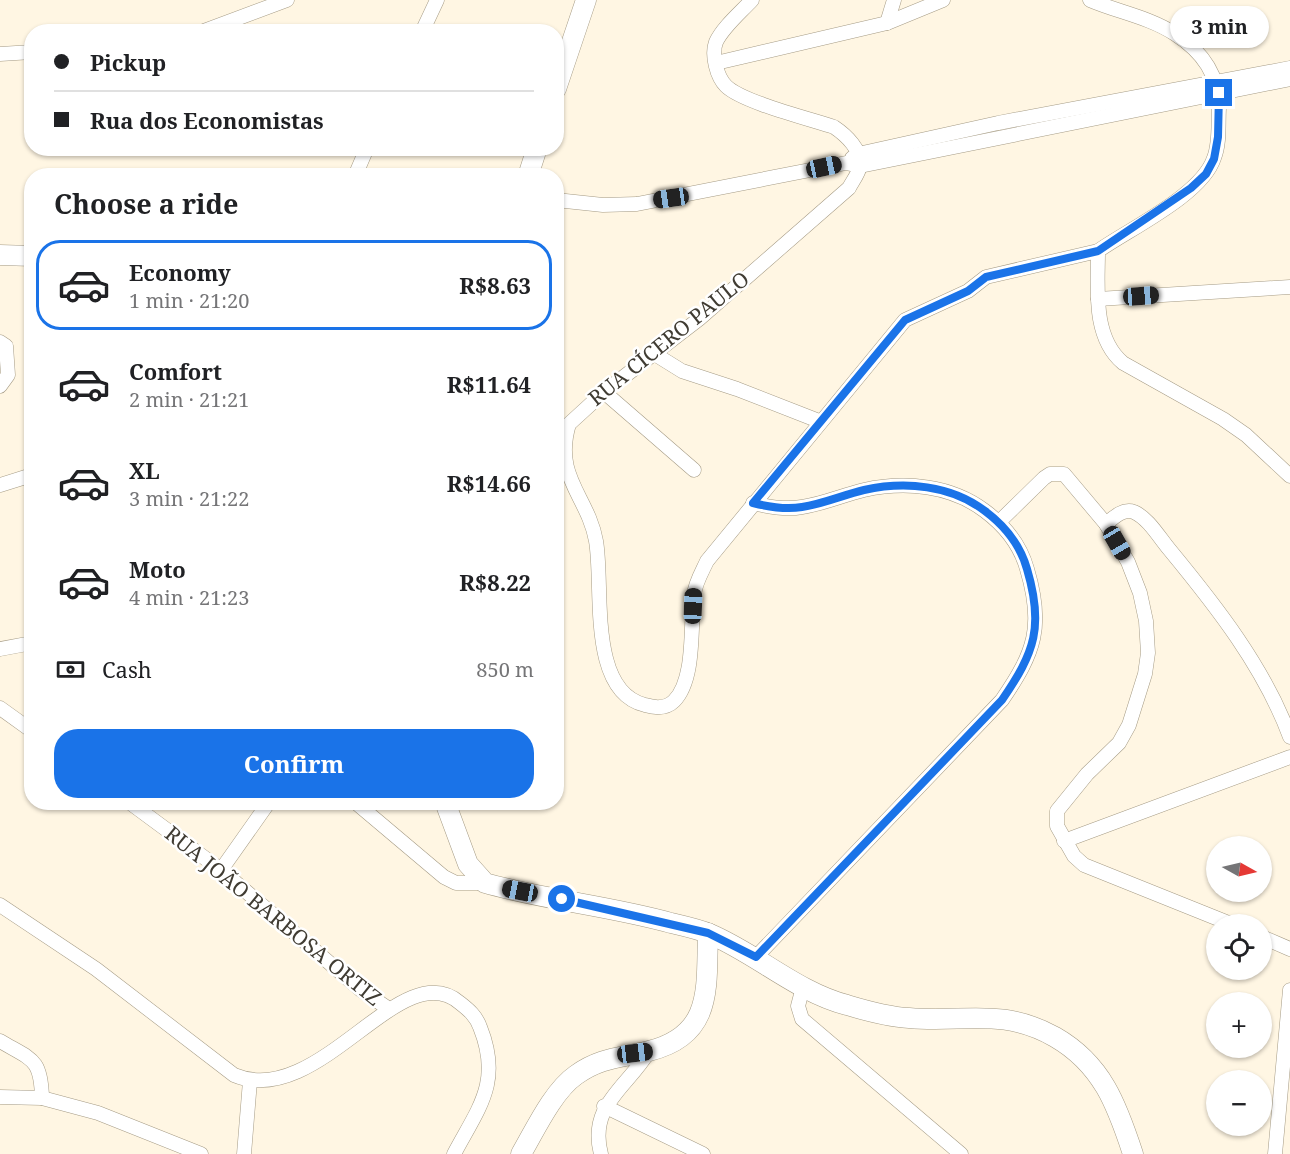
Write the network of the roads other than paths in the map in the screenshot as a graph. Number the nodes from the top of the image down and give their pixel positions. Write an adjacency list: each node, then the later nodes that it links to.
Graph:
1 (287, 0): 9 (street)
2 (437, 0): 10 (street)
3 (586, 0): 14 (main road)
4 (752, 0): 13 (street)
5 (894, 0): 8 (street)
6 (943, 0): 8 (street)
7 (1090, 0): 17 (street)
8 (887, 23): 13 (street)
9 (222, 24)
10 (426, 24)
11 (24, 52): 12 (street)
12 (0, 54)
13 (716, 63): 18 (street)
14 (564, 65)
15 (1290, 68): 17 (street)
16 (1290, 80): 17 (street)
17 (1218, 88): 18 (street); 20 (street)
18 (855, 161): 19 (street); 26 (street, RUA CÍCERO PAULO)
19 (564, 201)
20 (1098, 251): 24 (street); 29 (street, RUA CÍCERO PAULO)
21 (0, 255): 22 (main road)
22 (24, 255)
23 (1290, 286): 24 (street)
24 (1098, 299): 31 (street)
25 (0, 342): 27 (street)
26 (653, 353): 28 (street, RUA CÍCERO PAULO); 29 (street)
27 (0, 386)
28 (604, 392): 30 (street); 34 (street, RUA CÍCERO PAULO)
29 (819, 421): 34 (street, RUA CÍCERO PAULO)
30 (694, 470)
31 (1290, 476)
32 (24, 478): 33 (street)
33 (0, 485)
34 (753, 503): 35 (street)
35 (1000, 521): 36 (street); 57 (street)
36 (1106, 524): 41 (street); 47 (street)
37 (24, 644): 38 (street)
38 (0, 649)
39 (0, 708): 40 (street)
40 (24, 725)
41 (1290, 737)
42 (1290, 757): 47 (street)
43 (140, 810): 49 (street, RUA JOÃO BARBOSA ORTIZ)
44 (263, 810): 49 (street)
45 (364, 810): 50 (street)
46 (448, 810): 48 (main road)
47 (1064, 842): 53 (street)
48 (468, 864): 50 (street); 51 (main road)
49 (221, 870): 60 (street, RUA JOÃO BARBOSA ORTIZ)
50 (444, 877): 51 (street)
51 (484, 883): 54 (main road)
52 (0, 905): 63 (street)
53 (1207, 914)
54 (708, 933): 57 (main road); 62 (main road)
55 (1272, 941): 56 (street)
56 (1290, 949)
57 (756, 957): 58 (main road)
58 (803, 987): 73 (street); 74 (main road)
59 (1290, 990): 75 (street)
60 (388, 1009): 63 (street); 69 (street)
61 (0, 1041): 65 (street)
62 (649, 1051): 66 (street); 70 (main road)
63 (250, 1081): 68 (street)
64 (0, 1097): 65 (street)
65 (42, 1098): 67 (street)
66 (604, 1106): 71 (street); 72 (street)
67 (201, 1154)
68 (244, 1154)
69 (453, 1154)
70 (521, 1154)
71 (601, 1154)
72 (703, 1154)
73 (961, 1154)
74 (1133, 1154)
75 (1275, 1154)

